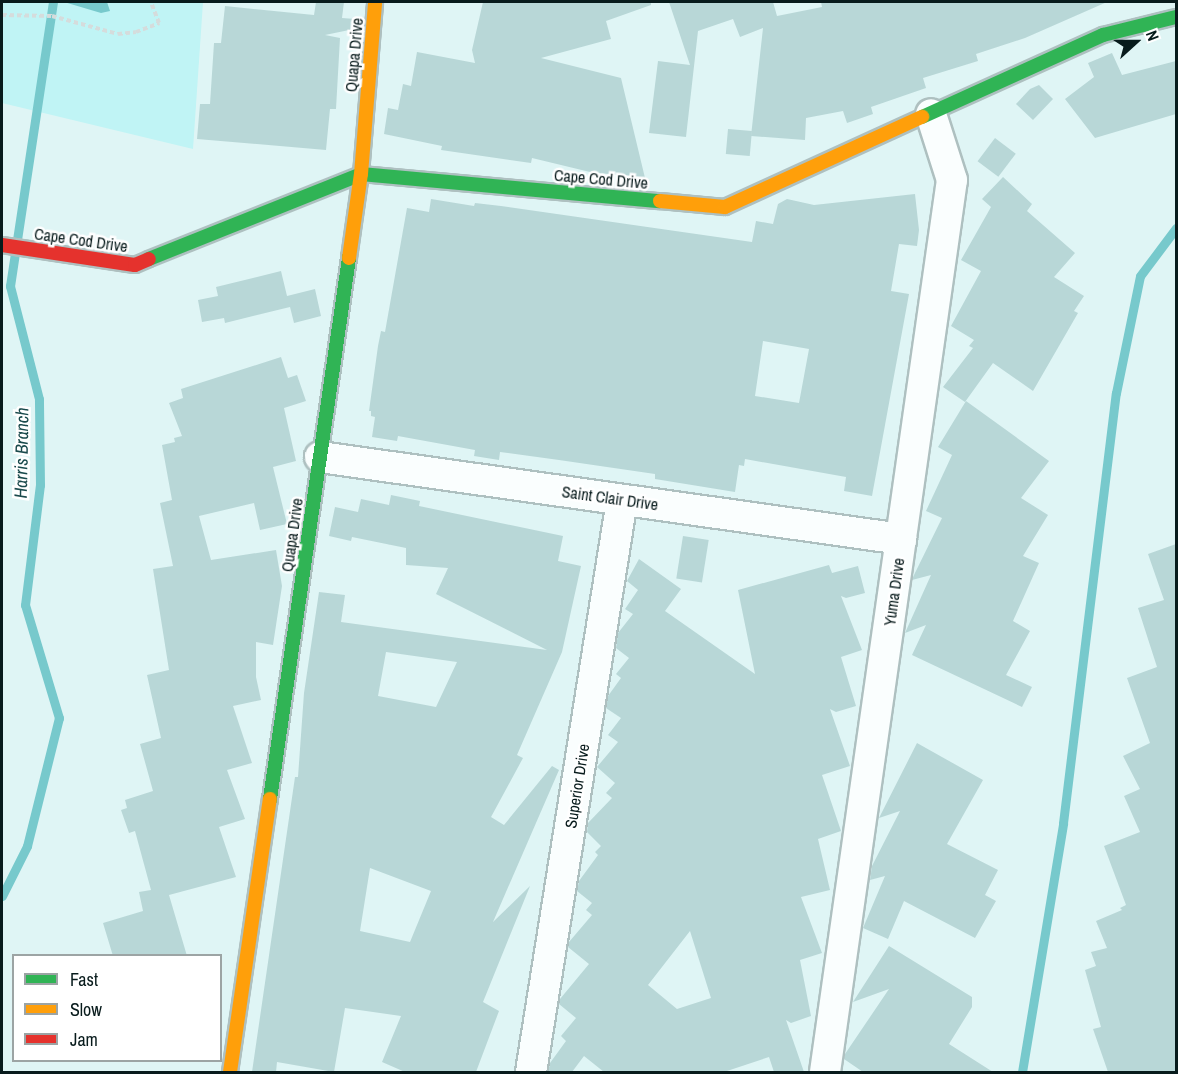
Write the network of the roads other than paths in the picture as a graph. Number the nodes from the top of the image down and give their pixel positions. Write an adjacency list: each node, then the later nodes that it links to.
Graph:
1 (375, 2): 4 (street, Quapa Drive)
2 (1176, 16): 3 (street, Cape Cod Drive)
3 (931, 114): 4 (street, Cape Cod Drive); 8 (street, Yuma Drive)
4 (361, 174): 5 (street, Cape Cod Drive); 6 (street, Quapa Drive)
5 (2, 245)
6 (320, 457): 7 (street, Saint Clair Drive); 9 (street, Quapa Drive)
7 (622, 500): 8 (street, Saint Clair Drive); 10 (street, Superior Drive)
8 (901, 539): 11 (street, Yuma Drive)
9 (230, 1072)
10 (531, 1072)
11 (825, 1072)

